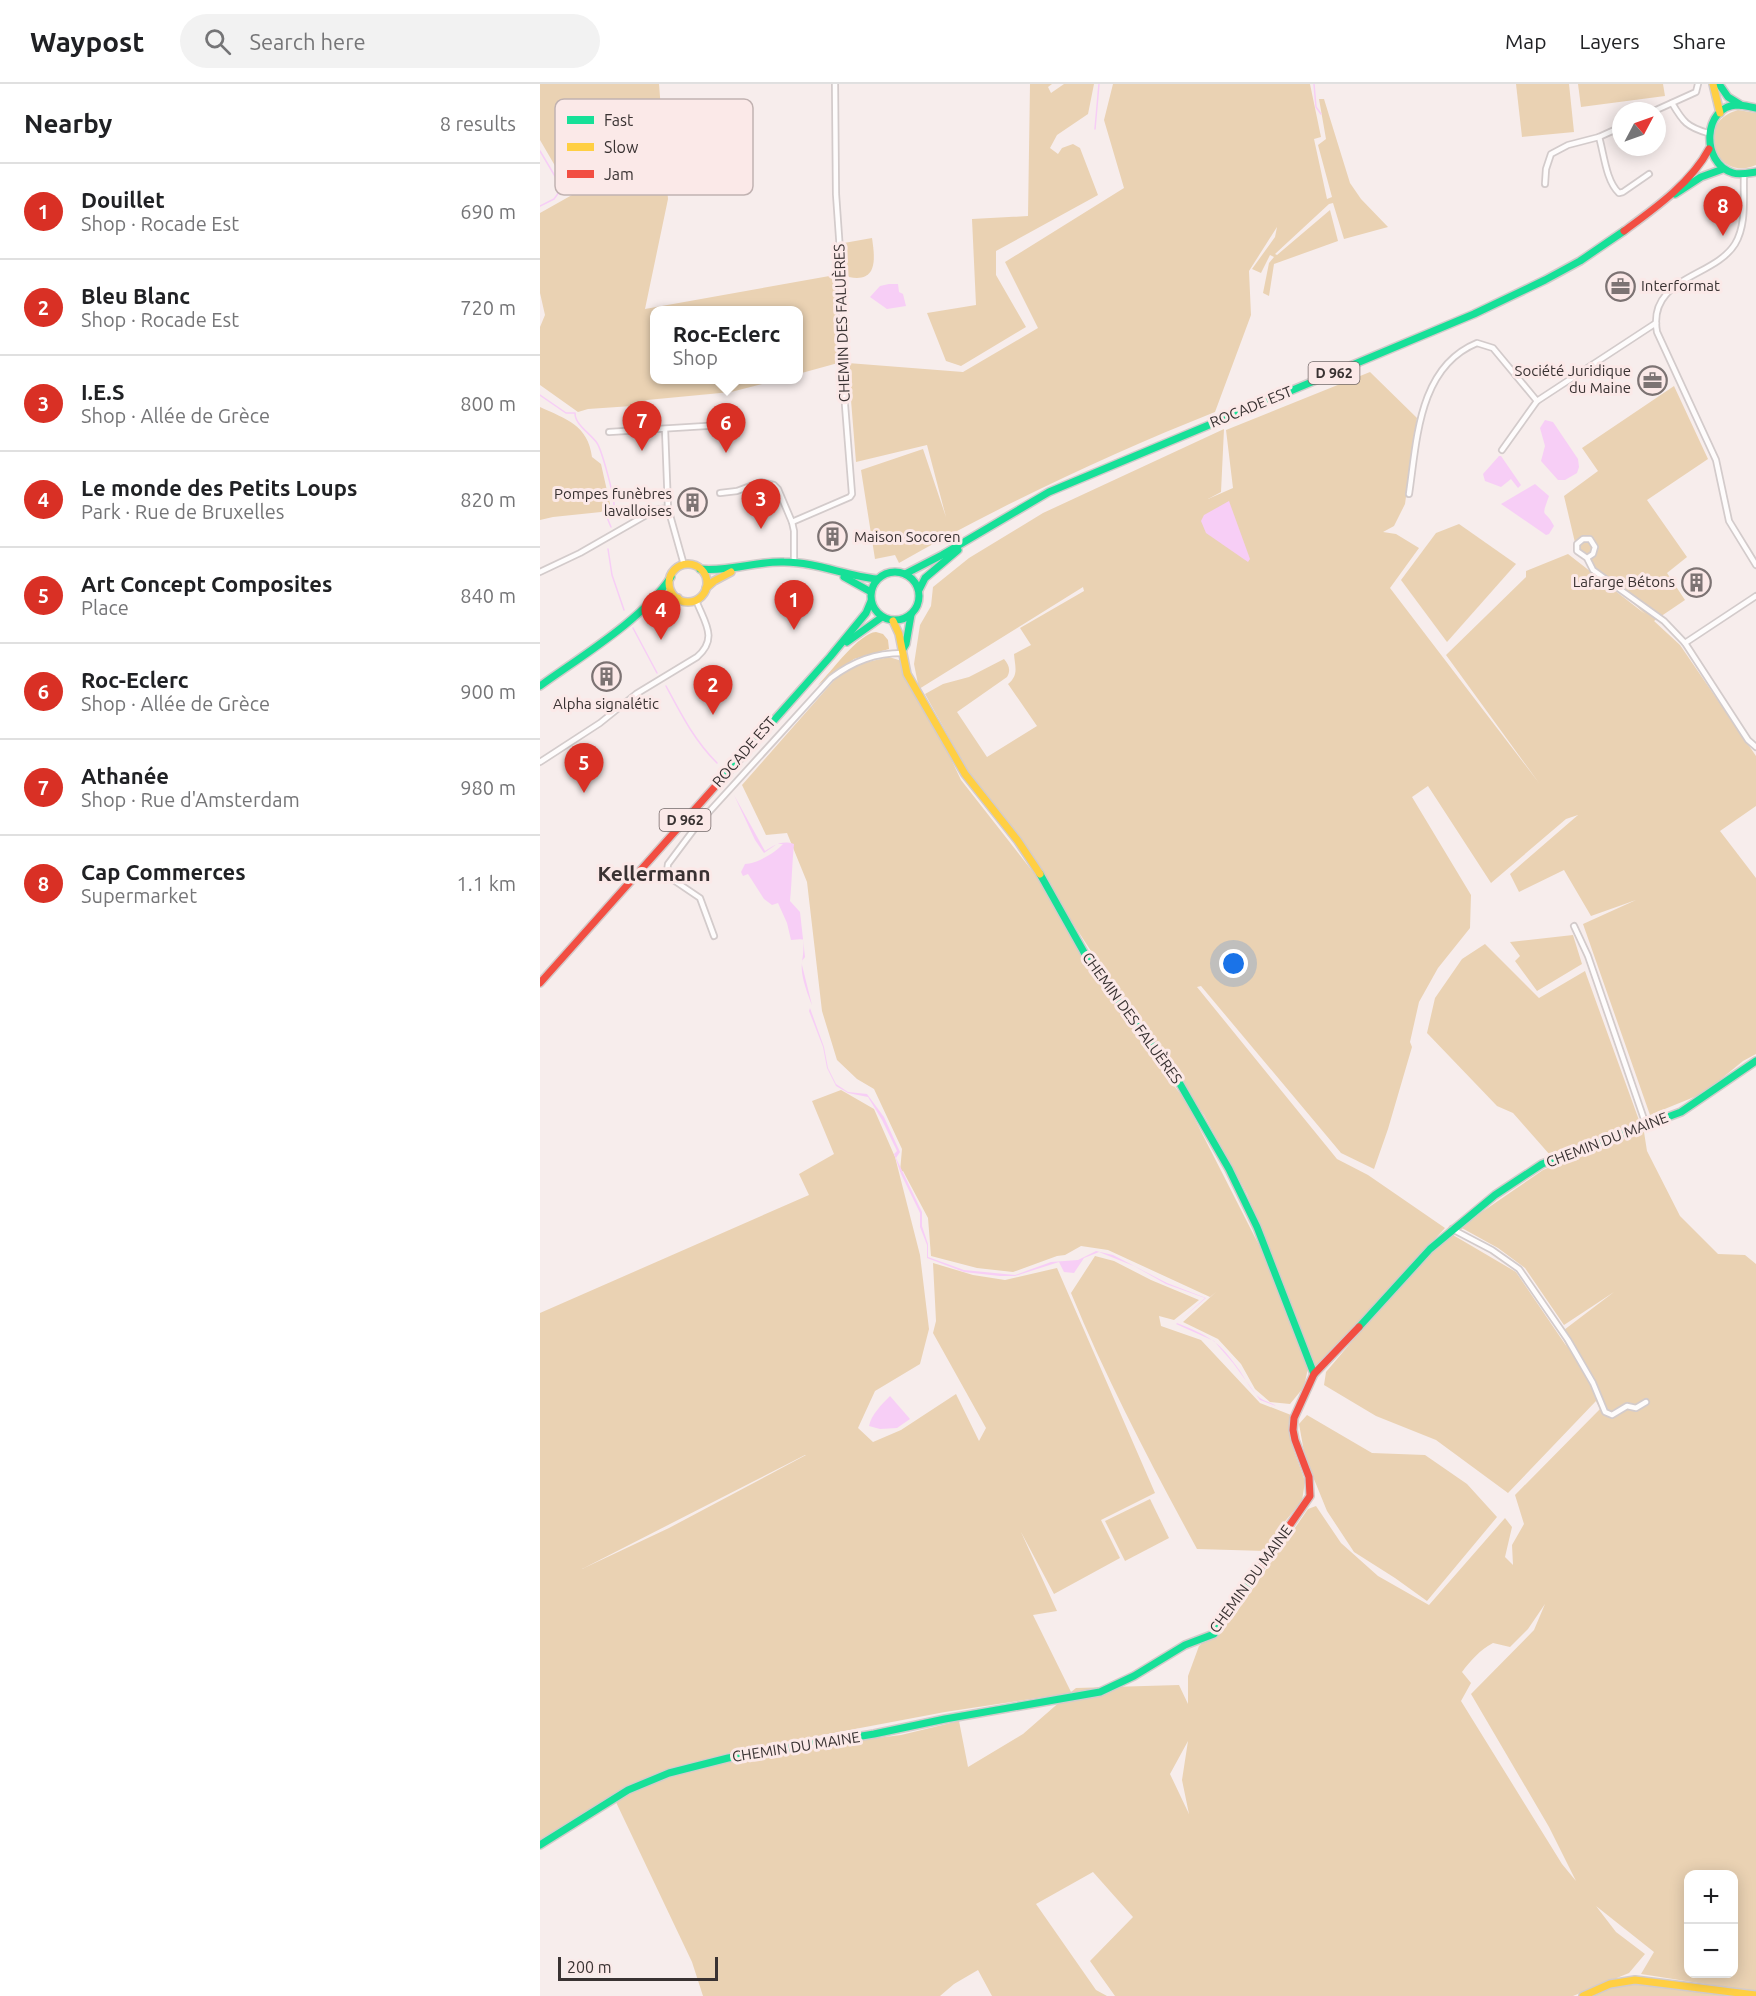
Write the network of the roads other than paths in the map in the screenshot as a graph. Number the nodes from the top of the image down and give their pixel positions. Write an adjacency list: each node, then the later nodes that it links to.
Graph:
1 (835, 84): 30 (street, CHEMIN DES FALUÈRES)
2 (1698, 84): 5 (street)
3 (1713, 84): 9 (street)
4 (1719, 84): 6 (street)
5 (1672, 103): 7 (street); 11 (street)
6 (1741, 105): 8 (street); 9 (street)
7 (1666, 106)
8 (1754, 106)
9 (1720, 113): 11 (street)
10 (1612, 131): 12 (street)
11 (1708, 133): 13 (street)
12 (1599, 137): 16 (street); 18 (street)
13 (1709, 149): 14 (street); 19 (street, D 962)
14 (1723, 169): 17 (street); 19 (street, D 962)
15 (1756, 172): 17 (street)
16 (1648, 174)
17 (1744, 175): 20 (street)
18 (1545, 184)
19 (1661, 202): 29 (street, ROCADE EST / D 962)
20 (1656, 323): 21 (street); 34 (street)
21 (1537, 401): 25 (street); 27 (street)
22 (722, 425): 23 (street)
23 (665, 429): 24 (street); 28 (street)
24 (609, 432)
25 (1502, 450)
26 (720, 493): 30 (street)
27 (1409, 494)
28 (668, 508): 33 (street); 37 (street)
29 (995, 521): 39 (street, ROCADE EST / D 962); 43 (street, ROCADE EST / D 962)
30 (792, 522): 32 (street)
31 (1587, 558): 31 (street); 53 (street)
32 (794, 562): 36 (street); 38 (street)
33 (684, 565): 35 (street); 40 (street)
34 (1756, 565)
35 (700, 569): 36 (street); 42 (street)
36 (736, 569): 42 (street)
37 (540, 572)
38 (836, 573): 41 (street); 44 (street)
39 (905, 574): 41 (street); 43 (street)
40 (671, 577): 46 (street); 49 (street)
41 (877, 579): 44 (street)
42 (706, 588): 47 (street)
43 (918, 590): 50 (street)
44 (871, 592): 48 (street)
45 (1756, 596): 53 (street)
46 (678, 598): 47 (street); 49 (street)
47 (696, 600): 58 (street)
48 (871, 601): 51 (street); 55 (street, ROCADE EST / D 962)
49 (644, 610): 56 (street)
50 (911, 615): 52 (street); 54 (street)
51 (882, 617): 52 (street); 55 (street, ROCADE EST / D 962)
52 (892, 621): 54 (street, CHEMIN DES FALUÈRES)
53 (1684, 643): 57 (street)
54 (903, 651): 60 (street); 65 (street, CHEMIN DES FALUÈRES)
55 (830, 657): 61 (street, ROCADE EST / D 962)
56 (540, 686)
57 (1756, 747)
58 (540, 762)
59 (1574, 926): 63 (street)
60 (714, 936)
61 (540, 983)
62 (1756, 1061): 63 (street, CHEMIN DU MAINE)
63 (1646, 1125): 64 (street, CHEMIN DU MAINE)
64 (1452, 1229): 65 (street, CHEMIN DU MAINE); 66 (street)
65 (1314, 1374): 67 (street, CHEMIN DU MAINE)
66 (1646, 1402)
67 (540, 1845)
68 (1756, 1995): 69 (street)
69 (1583, 1996)

